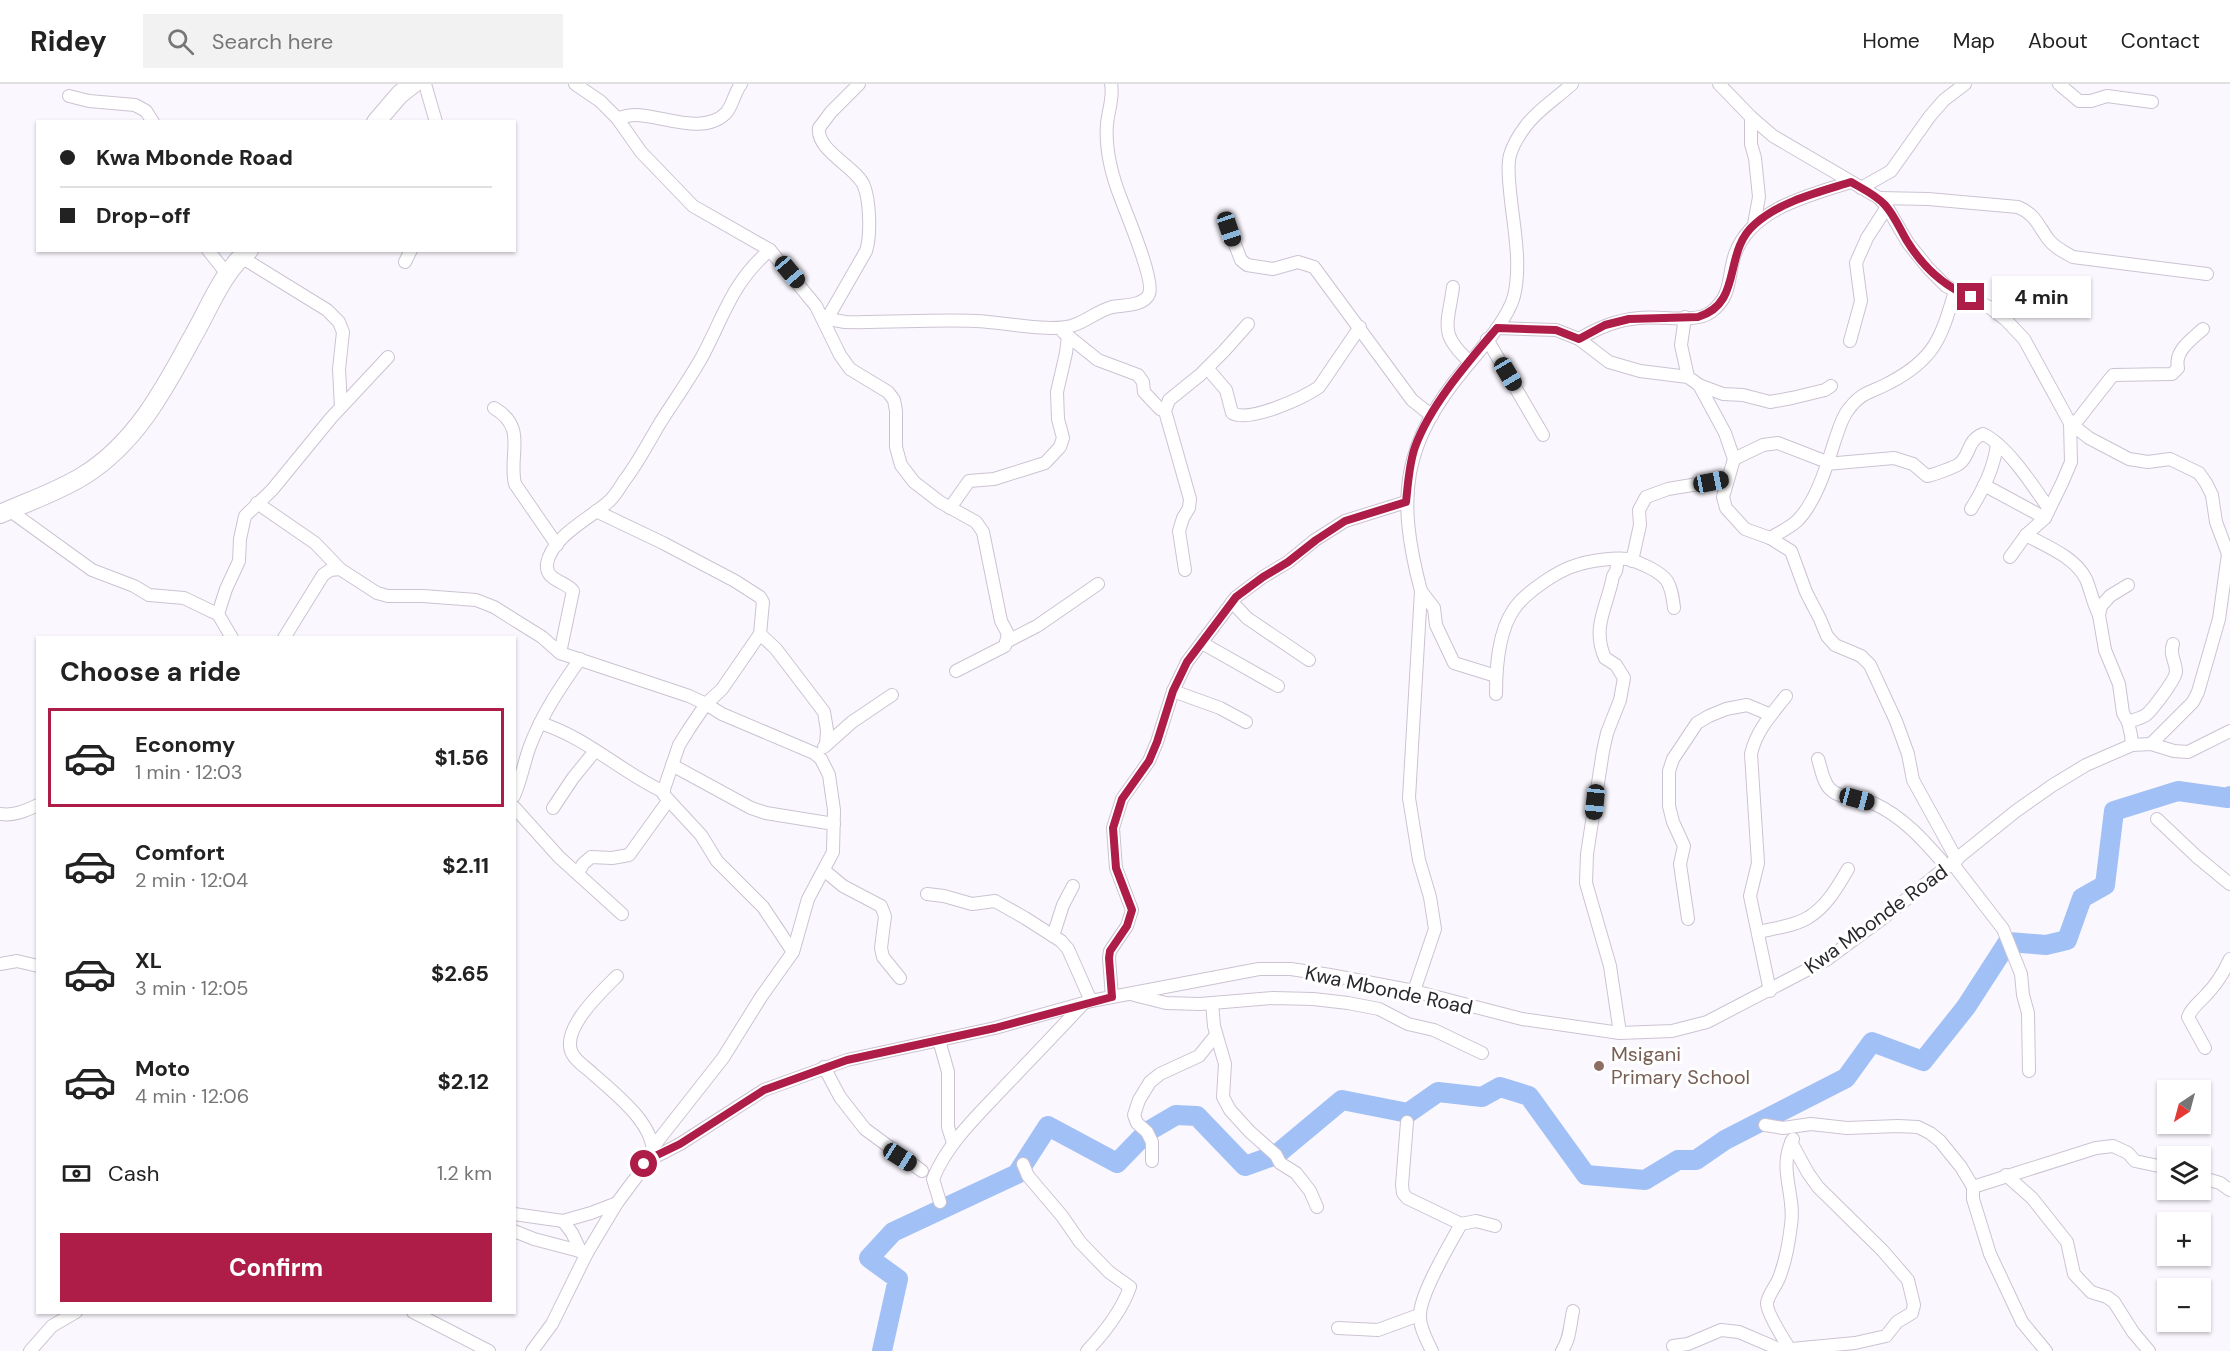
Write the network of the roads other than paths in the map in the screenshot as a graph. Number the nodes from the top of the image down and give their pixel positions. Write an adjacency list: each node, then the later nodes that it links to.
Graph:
1 (425, 84): 17 (street)
2 (575, 84): 14 (street)
3 (741, 84): 14 (street)
4 (859, 84): 30 (street)
5 (1111, 84): 32 (street)
6 (1572, 84): 34 (street)
7 (1719, 84): 13 (street)
8 (1965, 84): 18 (street)
9 (2059, 84): 12 (street)
10 (402, 87): 16 (street)
11 (69, 96): 15 (street)
12 (2152, 102)
13 (1751, 117): 18 (street); 20 (street)
14 (617, 118): 22 (street)
15 (152, 120)
16 (377, 120)
17 (435, 120)
18 (1856, 185): 19 (street); 20 (street)
19 (1883, 203): 26 (street); 28 (street); 39 (street)
20 (1754, 224): 29 (street)
21 (1229, 229): 33 (street)
22 (770, 250): 30 (street); 62 (street)
23 (210, 252): 25 (street)
24 (245, 254): 25 (street); 46 (street)
25 (227, 274): 61 (street)
26 (2207, 274)
27 (1453, 287): 41 (street)
28 (1955, 291): 50 (street); 54 (street)
29 (1685, 317): 38 (street); 43 (street)
30 (825, 318): 32 (street); 59 (street)
31 (1248, 324): 42 (street)
32 (1055, 326): 36 (street)
33 (1360, 327): 42 (street); 49 (street)
34 (1497, 328): 37 (street); 38 (street)
35 (2203, 329): 50 (street)
36 (1068, 336): 48 (street); 59 (street)
37 (1487, 339): 41 (street); 51 (street)
38 (1579, 339): 43 (street)
39 (1850, 341)
40 (388, 357): 46 (street)
41 (1470, 362): 49 (street)
42 (1208, 368): 48 (street)
43 (1688, 377): 44 (street)
44 (1699, 385): 45 (street); 53 (street)
45 (1831, 386)
46 (341, 407): 58 (street)
47 (494, 408): 66 (street)
48 (1165, 411): 71 (street)
49 (1432, 416): 57 (street)
50 (2072, 425): 63 (street); 101 (street)
51 (1542, 435)
52 (1998, 444): 54 (street); 56 (street); 63 (street)
53 (1734, 459): 54 (street); 55 (street)
54 (1827, 463): 65 (street)
55 (1728, 479): 65 (street); 69 (street)
56 (1984, 485): 60 (street); 63 (street)
57 (1406, 502): 74 (street); 75 (street)
58 (257, 503): 70 (street); 77 (street)
59 (950, 508): 82 (street)
60 (1971, 509)
61 (5, 512): 77 (street)
62 (596, 512): 66 (street); 79 (street)
63 (2047, 514): 64 (street)
64 (2026, 535): 67 (street); 78 (street)
65 (1770, 538): 115 (street)
66 (557, 545): 85 (street)
67 (2010, 557)
68 (1618, 560): 69 (street); 89 (street); 138 (street)
69 (1632, 561): 76 (street)
70 (340, 569): 81 (street); 85 (street)
71 (1185, 570)
72 (1098, 584): 82 (street)
73 (2128, 585): 78 (street)
74 (1421, 591): 89 (street); 132 (street)
75 (1232, 602): 83 (street); 87 (street)
76 (1674, 608)
77 (218, 614): 80 (street)
78 (2099, 615): 98 (street)
79 (760, 634): 95 (street); 103 (street)
80 (231, 636)
81 (285, 636)
82 (1008, 641): 88 (street)
83 (1202, 643): 90 (street); 91 (street)
84 (2173, 644): 98 (street)
85 (560, 653): 86 (street)
86 (580, 659): 95 (street); 99 (street)
87 (1309, 660)
88 (956, 671)
89 (1496, 676): 92 (street)
90 (1278, 686)
91 (1173, 691): 97 (street); 135 (street)
92 (1496, 694)
93 (892, 695): 103 (street)
94 (1786, 696): 96 (street)
95 (706, 704): 103 (street); 106 (street)
96 (1771, 715): 123 (street); 124 (street)
97 (1246, 722)
98 (2128, 722): 102 (street)
99 (540, 723): 104 (street); 107 (street)
100 (2230, 731): 101 (street, Kwa Mbonde Road)
101 (2151, 744): 102 (street, Kwa Mbonde Road)
102 (2132, 746): 115 (street, Kwa Mbonde Road)
103 (822, 750): 114 (street)
104 (596, 751): 108 (street); 110 (street)
105 (1818, 759): 115 (street)
106 (672, 765): 108 (street); 114 (street)
107 (516, 790)
108 (666, 796): 118 (street); 126 (street)
109 (36, 806): 112 (street)
110 (553, 808)
111 (516, 809): 118 (street)
112 (0, 814)
113 (2157, 819): 119 (street)
114 (834, 824): 117 (street)
115 (1952, 863): 133 (street, Kwa Mbonde Road); 144 (street)
116 (1848, 868): 124 (street)
117 (825, 871): 126 (street); 131 (street)
118 (578, 873): 122 (street)
119 (2230, 884)
120 (1072, 886): 125 (street)
121 (927, 894): 125 (street)
122 (622, 914)
123 (1688, 919)
124 (1758, 932): 133 (street)
125 (1053, 936): 136 (street)
126 (793, 952): 150 (street)
127 (2230, 959): 141 (street)
128 (0, 964): 129 (street)
129 (36, 966)
130 (617, 976): 150 (street)
131 (900, 978)
132 (1414, 991): 134 (street, Kwa Mbonde Road); 138 (street, Kwa Mbonde Road)
133 (1770, 991): 138 (street, Kwa Mbonde Road)
134 (1131, 994): 135 (street, Kwa Mbonde Road); 137 (street)
135 (1112, 997): 136 (street, Kwa Mbonde Road)
136 (1087, 1003): 140 (street, Kwa Mbonde Road); 149 (street)
137 (1212, 1003): 139 (street); 142 (street)
138 (1620, 1033)
139 (1216, 1035): 151 (street); 161 (street)
140 (939, 1040): 143 (street, Kwa Mbonde Road); 149 (street)
141 (2205, 1048)
142 (1482, 1053)
143 (824, 1067): 150 (street, Kwa Mbonde Road); 154 (street)
144 (2030, 1071)
145 (1407, 1122): 164 (street)
146 (1765, 1125): 147 (street)
147 (1801, 1126): 148 (street); 157 (street)
148 (1791, 1142): 174 (street); 174 (street)
149 (953, 1143): 159 (street)
150 (653, 1152): 160 (street, Kwa Mbonde Road)
151 (1152, 1161)
152 (1023, 1164): 178 (street)
153 (2157, 1166): 155 (street)
154 (922, 1171)
155 (2006, 1175): 157 (street); 182 (street)
156 (2211, 1180): 158 (street)
157 (1973, 1187): 181 (street)
158 (2230, 1190)
159 (940, 1202)
160 (616, 1203): 163 (street); 167 (street, Kwa Mbonde Road)
161 (1317, 1207)
162 (516, 1214): 163 (street)
163 (562, 1221): 167 (street)
164 (1461, 1224): 165 (street); 171 (street)
165 (1495, 1226)
166 (516, 1232): 167 (street)
167 (584, 1253): 177 (street, Kwa Mbonde Road)
168 (1573, 1311): 180 (street)
169 (73, 1314): 175 (street)
170 (417, 1314): 176 (street)
171 (1419, 1315): 172 (street); 179 (street)
172 (1338, 1328)
173 (1673, 1346): 174 (street)
174 (1789, 1348)
175 (30, 1351)
176 (489, 1351)
177 (532, 1351)
178 (1087, 1351)
179 (1432, 1351)
180 (1562, 1351)
181 (2046, 1351)
182 (2149, 1351)

